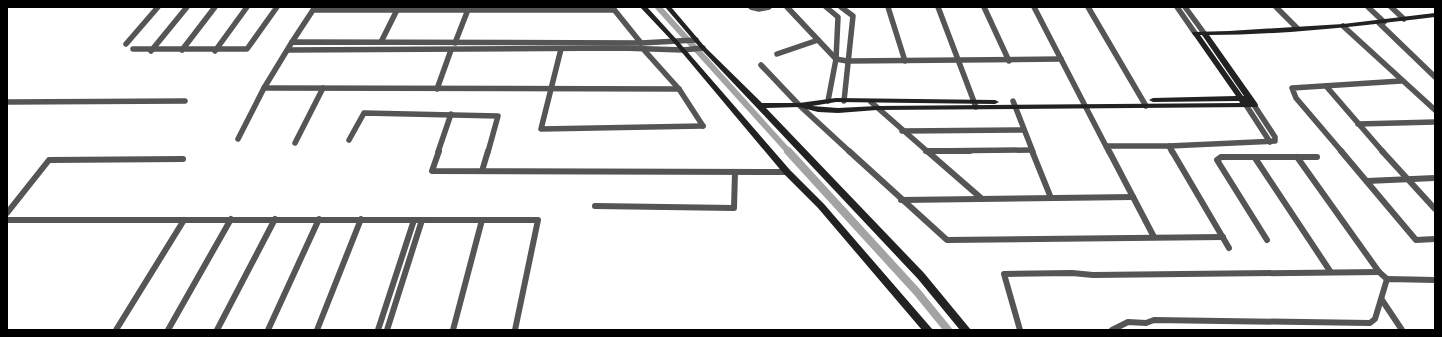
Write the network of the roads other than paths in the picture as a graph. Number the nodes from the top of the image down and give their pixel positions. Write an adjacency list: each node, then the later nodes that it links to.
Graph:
1 (158, 7): 39 (street)
2 (187, 7): 50 (street)
3 (215, 7): 43 (street)
4 (247, 7): 44 (street)
5 (277, 7): 44 (street)
6 (643, 7): 37 (main road)
7 (668, 7): 34 (main road)
8 (751, 7): 9 (street)
9 (769, 7)
10 (787, 7): 33 (street)
11 (826, 7): 52 (street)
12 (841, 7): 56 (street)
13 (888, 7): 53 (street)
14 (938, 7): 54 (street)
15 (984, 7): 57 (street)
16 (1034, 7): 55 (street)
17 (1088, 7): 75 (street)
18 (1177, 7): 32 (street)
19 (1184, 7): 32 (street)
20 (1276, 7): 30 (street)
21 (1368, 7): 29 (street)
22 (1391, 7): 28 (street)
23 (397, 8): 25 (street); 35 (street); 36 (street)
24 (612, 8): 25 (street); 38 (street)
25 (468, 9): 40 (street)
26 (1435, 15): 28 (main road)
27 (1435, 19): 29 (main road)
28 (1404, 20): 29 (main road)
29 (1382, 24): 31 (main road); 59 (street)
30 (1297, 28): 31 (main road); 32 (main road)
31 (1345, 28): 32 (main road); 60 (street)
32 (1202, 36): 67 (main road); 73 (main road)
33 (818, 40): 51 (street); 52 (street)
34 (695, 41): 37 (street); 42 (main road)
35 (292, 42): 36 (street); 45 (street)
36 (380, 42): 40 (street)
37 (678, 42): 38 (street); 49 (main road)
38 (641, 43): 40 (street)
39 (126, 44)
40 (455, 44)
41 (134, 49): 50 (street)
42 (700, 49): 49 (street); 80 (main road)
43 (182, 50): 44 (street); 50 (street)
44 (215, 50)
45 (288, 50): 46 (street); 62 (street)
46 (451, 50): 47 (street); 64 (street)
47 (561, 50): 48 (street); 65 (street)
48 (644, 50): 49 (street); 66 (street)
49 (685, 50): 102 (main road)
50 (151, 51)
51 (777, 54)
52 (836, 59): 56 (street); 71 (street)
53 (905, 60): 54 (street); 56 (street)
54 (957, 60): 57 (street); 76 (street)
55 (1061, 60): 57 (street); 74 (street)
56 (847, 61): 68 (street)
57 (1009, 61)
58 (761, 65): 78 (street)
59 (1434, 75)
60 (1401, 81): 61 (street); 82 (street)
61 (1326, 86): 85 (street); 105 (street)
62 (264, 88): 63 (street); 88 (street)
63 (323, 88): 64 (street); 91 (street)
64 (437, 89): 65 (street)
65 (551, 89): 66 (street); 66 (street)
66 (679, 90)
67 (1241, 98): 73 (main road); 75 (main road)
68 (844, 100): 71 (main road); 72 (main road)
69 (185, 101): 70 (street)
70 (7, 102)
71 (828, 102): 78 (main road)
72 (871, 102): 76 (main road); 81 (street)
73 (1247, 102): 75 (main road); 79 (main road); 90 (street)
74 (1083, 103): 75 (main road); 77 (main road); 92 (street)
75 (1145, 103)
76 (975, 104): 77 (main road); 81 (main road)
77 (1014, 104): 86 (street)
78 (799, 105): 80 (main road); 81 (main road); 109 (street)
79 (1254, 105): 90 (street)
80 (760, 106): 141 (main road)
81 (877, 108): 87 (street)
82 (1435, 110)
83 (451, 114): 89 (street); 100 (street); 100 (street)
84 (1435, 122): 85 (street)
85 (1358, 124): 104 (street)
86 (1023, 130): 87 (street); 94 (street)
87 (902, 131): 95 (street)
88 (238, 139)
89 (349, 140)
90 (1270, 142): 93 (street)
91 (295, 144)
92 (1107, 146): 93 (street); 106 (street)
93 (1169, 146): 122 (street)
94 (1031, 150): 95 (street); 108 (street)
95 (926, 151): 107 (street)
96 (1298, 157): 97 (street); 98 (street); 127 (street)
97 (1317, 157)
98 (1256, 158): 124 (street); 126 (street)
99 (183, 159): 112 (street)
100 (482, 171): 101 (street)
101 (735, 172): 102 (street); 110 (street)
102 (787, 172): 140 (main road)
103 (1435, 178): 104 (street)
104 (1407, 179): 105 (street); 111 (street)
105 (1367, 181): 123 (street)
106 (1133, 197): 108 (street); 121 (street)
107 (981, 198): 108 (street); 109 (street)
108 (1051, 198)
109 (901, 200): 121 (street)
110 (594, 206)
111 (1435, 208)
112 (7, 213)
113 (231, 219): 114 (street); 118 (street); 132 (street)
114 (275, 219): 115 (street); 133 (street)
115 (319, 219): 116 (street); 134 (street)
116 (361, 219): 119 (street); 135 (street)
117 (7, 220): 118 (street)
118 (184, 220): 131 (street)
119 (418, 220): 120 (street); 136 (street); 137 (street)
120 (482, 220): 138 (street); 139 (street)
121 (1154, 237): 122 (street)
122 (1223, 237): 125 (street)
123 (1435, 239)
124 (1267, 240)
125 (1229, 248)
126 (1330, 271): 127 (street); 142 (street)
127 (1379, 272): 128 (street)
128 (1387, 279): 129 (street); 130 (street)
129 (1435, 280)
130 (1382, 300): 143 (street); 144 (street)
131 (116, 330)
132 (168, 330)
133 (217, 330)
134 (268, 330)
135 (317, 330)
136 (378, 330)
137 (387, 330)
138 (453, 330)
139 (515, 330)
140 (928, 330)
141 (966, 330)
142 (1020, 330)
143 (1112, 330)
144 (1402, 330)

